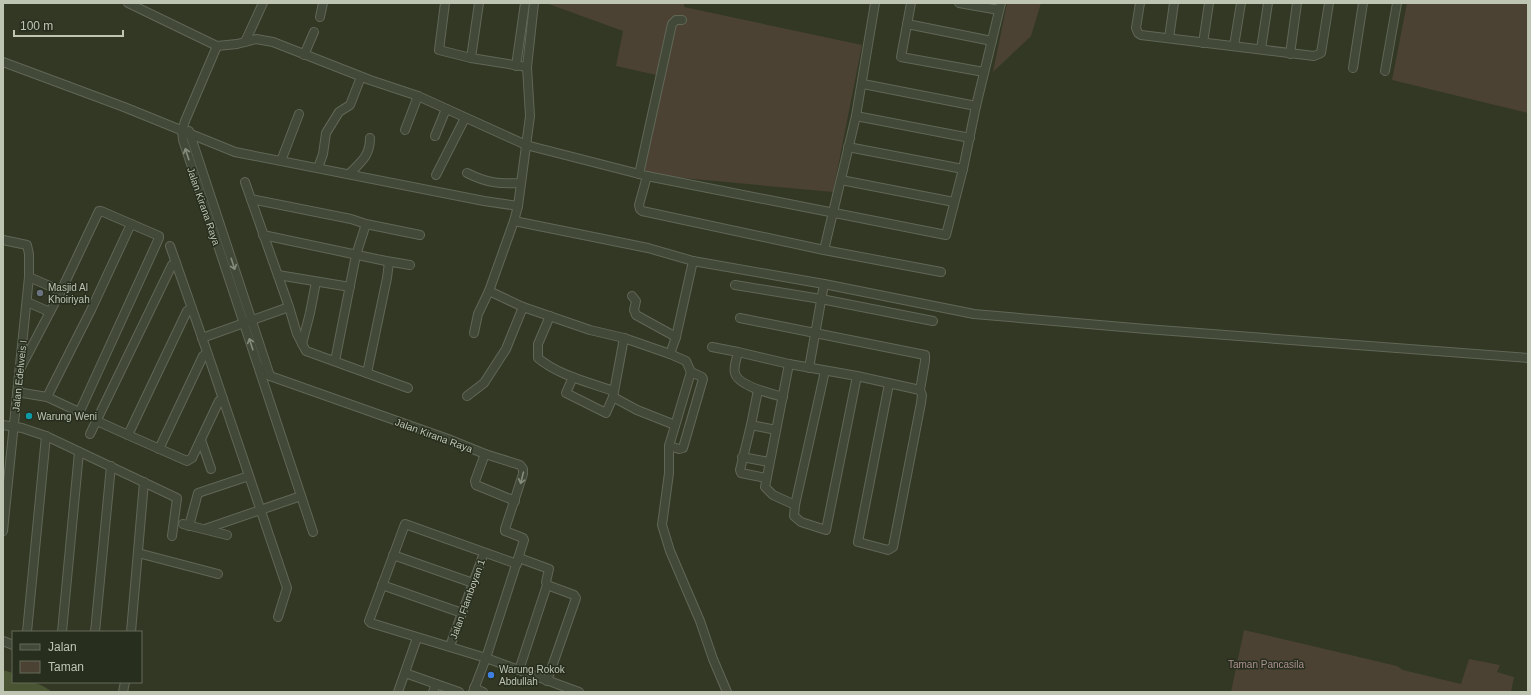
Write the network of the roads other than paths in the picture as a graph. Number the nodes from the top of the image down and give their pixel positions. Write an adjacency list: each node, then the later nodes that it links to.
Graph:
1 (263, 3): 27 (street)
2 (323, 3): 21 (street)
3 (445, 3): 34 (street)
4 (479, 3): 34 (street)
5 (526, 3): 36 (street)
6 (534, 3): 37 (street)
7 (875, 3): 42 (street)
8 (911, 3): 23 (street)
9 (959, 3): 20 (street)
10 (1140, 3): 25 (street)
11 (1174, 3): 25 (street)
12 (1209, 3): 28 (street)
13 (1241, 3): 30 (street)
14 (1268, 3): 31 (street)
15 (1297, 3): 32 (street)
16 (1329, 3): 32 (street)
17 (1364, 3): 38 (street)
18 (1397, 3): 39 (street)
19 (132, 4): 29 (street)
20 (1000, 7): 26 (street)
21 (320, 16)
22 (682, 20): 64 (street)
23 (906, 24): 26 (street); 40 (street)
24 (314, 32): 33 (street)
25 (1169, 38): 28 (street)
26 (992, 41): 40 (street)
27 (245, 42): 29 (street); 33 (street)
28 (1203, 43): 30 (street)
29 (217, 46): 49 (street, Jalan Kirana Raya)
30 (1234, 46): 31 (street)
31 (1261, 49): 32 (street)
32 (1290, 54)
33 (304, 55): 41 (street)
34 (471, 58): 36 (street)
35 (3, 62): 51 (street)
36 (516, 66): 37 (street)
37 (526, 67): 56 (street)
38 (1353, 68)
39 (1385, 71)
40 (984, 72): 44 (street)
41 (361, 77): 43 (street); 59 (street)
42 (862, 84): 44 (street); 47 (street)
43 (418, 96): 45 (street); 50 (street)
44 (976, 106): 55 (street)
45 (446, 109): 48 (street); 53 (street)
46 (299, 114): 58 (street)
47 (856, 116): 55 (street); 57 (street)
48 (465, 118): 56 (street); 63 (street)
49 (185, 121): 51 (street, Jalan Kirana Raya); 52 (street, Jalan Kirana Raya)
50 (405, 130)
51 (182, 131): 52 (street); 105 (street, Jalan Kirana Raya, one-way to 51)
52 (190, 134): 58 (street); 103 (street, Jalan Kirana Raya, one-way to 103)
53 (435, 136)
54 (370, 138): 62 (street)
55 (970, 138): 60 (street)
56 (526, 145): 64 (street); 67 (street)
57 (848, 147): 60 (street); 65 (street)
58 (281, 161): 59 (street)
59 (318, 168): 62 (street)
60 (963, 170): 69 (street)
61 (467, 173): 67 (street)
62 (350, 174): 70 (street)
63 (436, 175)
64 (643, 175): 71 (street); 79 (street)
65 (842, 180): 69 (street); 71 (street)
66 (245, 182): 68 (street)
67 (521, 183): 70 (street)
68 (251, 199): 74 (street); 75 (street)
69 (954, 202): 71 (street)
70 (518, 206): 72 (street)
71 (833, 213): 79 (street)
72 (514, 221): 81 (street); 93 (street)
73 (131, 224): 92 (street); 135 (street); 135 (street)
74 (366, 224): 76 (street); 80 (street)
75 (263, 235): 80 (street); 86 (street)
76 (420, 235)
77 (3, 240): 87 (street, Jalan Edelweis I)
78 (170, 246): 83 (street)
79 (824, 250): 85 (street)
80 (356, 255): 82 (street); 91 (street)
81 (693, 261): 89 (street); 110 (street)
82 (389, 262): 84 (street); 123 (street)
83 (176, 263): 99 (street); 140 (street)
84 (410, 265)
85 (940, 272)
86 (278, 275): 88 (street); 97 (street)
87 (29, 277): 92 (street); 96 (street, Jalan Edelweis I)
88 (316, 282): 91 (street); 111 (street)
89 (824, 284): 95 (street); 116 (street)
90 (736, 285): 95 (street)
91 (350, 287): 117 (street)
92 (61, 291): 100 (street)
93 (489, 291): 98 (street); 106 (street)
94 (632, 296): 110 (street)
95 (820, 299): 104 (street); 107 (street)
96 (27, 302): 100 (street); 121 (street, Jalan Edelweis I)
97 (289, 307): 103 (street); 111 (street)
98 (523, 307): 101 (street); 134 (street)
99 (192, 308): 108 (street); 147 (street)
100 (50, 312): 121 (street)
101 (550, 316): 109 (street); 127 (street)
102 (740, 318): 107 (street)
103 (252, 321): 105 (street); 125 (street, Jalan Kirana Raya)
104 (933, 321)
105 (244, 324): 108 (street); 119 (street, Jalan Kirana Raya, one-way to 105)
106 (474, 333)
107 (814, 333): 120 (street); 131 (street)
108 (202, 338): 114 (street)
109 (624, 338): 115 (street); 133 (street)
110 (676, 338): 115 (street)
111 (302, 344): 117 (street)
112 (712, 347): 113 (street)
113 (738, 352): 118 (street); 130 (street)
114 (207, 353): 137 (street); 151 (street)
115 (670, 354): 124 (street)
116 (1528, 358)
117 (335, 361): 123 (street)
118 (789, 364): 120 (street); 136 (street)
119 (258, 366): 125 (street, Jalan Kirana Raya); 163 (street)
120 (809, 368): 122 (street)
121 (20, 369): 132 (street, Jalan Edelweis I)
122 (824, 371): 126 (street); 165 (street)
123 (367, 372): 129 (street)
124 (691, 372): 138 (street); 139 (street)
125 (270, 376): 154 (street, Jalan Kirana Raya)
126 (857, 376): 128 (street); 165 (street)
127 (573, 377): 133 (street); 133 (street)
128 (889, 384): 131 (street); 131 (street)
129 (408, 388)
130 (758, 390): 136 (street); 143 (street)
131 (920, 390)
132 (17, 392): 135 (street); 144 (street, Jalan Edelweis I)
133 (613, 394): 142 (street)
134 (467, 396)
135 (47, 397)
136 (784, 397): 145 (street)
137 (223, 399): 149 (street); 160 (street)
138 (680, 408): 139 (street); 142 (street)
139 (694, 412): 150 (street)
140 (96, 421): 146 (street); 147 (street)
141 (3, 425): 144 (street)
142 (675, 425): 150 (street)
143 (752, 425): 145 (street); 155 (street)
144 (14, 427): 148 (street); 168 (street, Jalan Edelweis I)
145 (776, 430): 157 (street)
146 (90, 434)
147 (128, 435): 151 (street)
148 (46, 436): 152 (street); 182 (street)
149 (201, 440): 153 (street); 156 (street)
150 (669, 446): 199 (street)
151 (159, 449): 156 (street)
152 (79, 452): 158 (street); 183 (street)
153 (205, 453): 156 (street); 159 (street)
154 (485, 454): 164 (street, one-way to 164); 164 (street, Jalan Kirana Raya)
155 (742, 456): 157 (street); 161 (street)
156 (192, 458)
157 (769, 462): 161 (street)
158 (111, 466): 162 (street); 184 (street)
159 (211, 469)
160 (249, 476): 166 (street); 167 (street)
161 (766, 478): 165 (street)
162 (144, 482): 171 (street); 172 (street)
163 (301, 496): 166 (street); 169 (street)
164 (515, 501): 175 (street)
165 (796, 505)
166 (261, 510): 167 (street); 181 (street)
167 (205, 529): 170 (street)
168 (3, 531)
169 (313, 532)
170 (227, 534)
171 (172, 536)
172 (138, 553): 176 (street); 185 (street)
173 (484, 553): 174 (street); 175 (street); 177 (street, Jalan Flamboyan 1)
174 (393, 555): 177 (street); 178 (street)
175 (518, 561): 179 (street); 188 (street)
176 (218, 574)
177 (473, 583): 180 (street, Jalan Flamboyan 1)
178 (382, 585): 180 (street); 186 (street)
179 (547, 585): 189 (street); 191 (street)
180 (462, 613): 187 (street, Jalan Flamboyan 1)
181 (278, 617)
182 (27, 631)
183 (62, 631)
184 (95, 631)
185 (131, 631)
186 (417, 638): 187 (street); 190 (street)
187 (450, 646): 188 (street)
188 (486, 658): 189 (street); 193 (street)
189 (519, 670): 191 (street)
190 (405, 673): 192 (street); 194 (street)
191 (547, 681): 198 (street)
192 (436, 684): 195 (street); 196 (street)
193 (473, 690): 197 (street)
194 (398, 692)
195 (433, 692)
196 (459, 692)
197 (484, 692)
198 (579, 692)
199 (727, 692)

